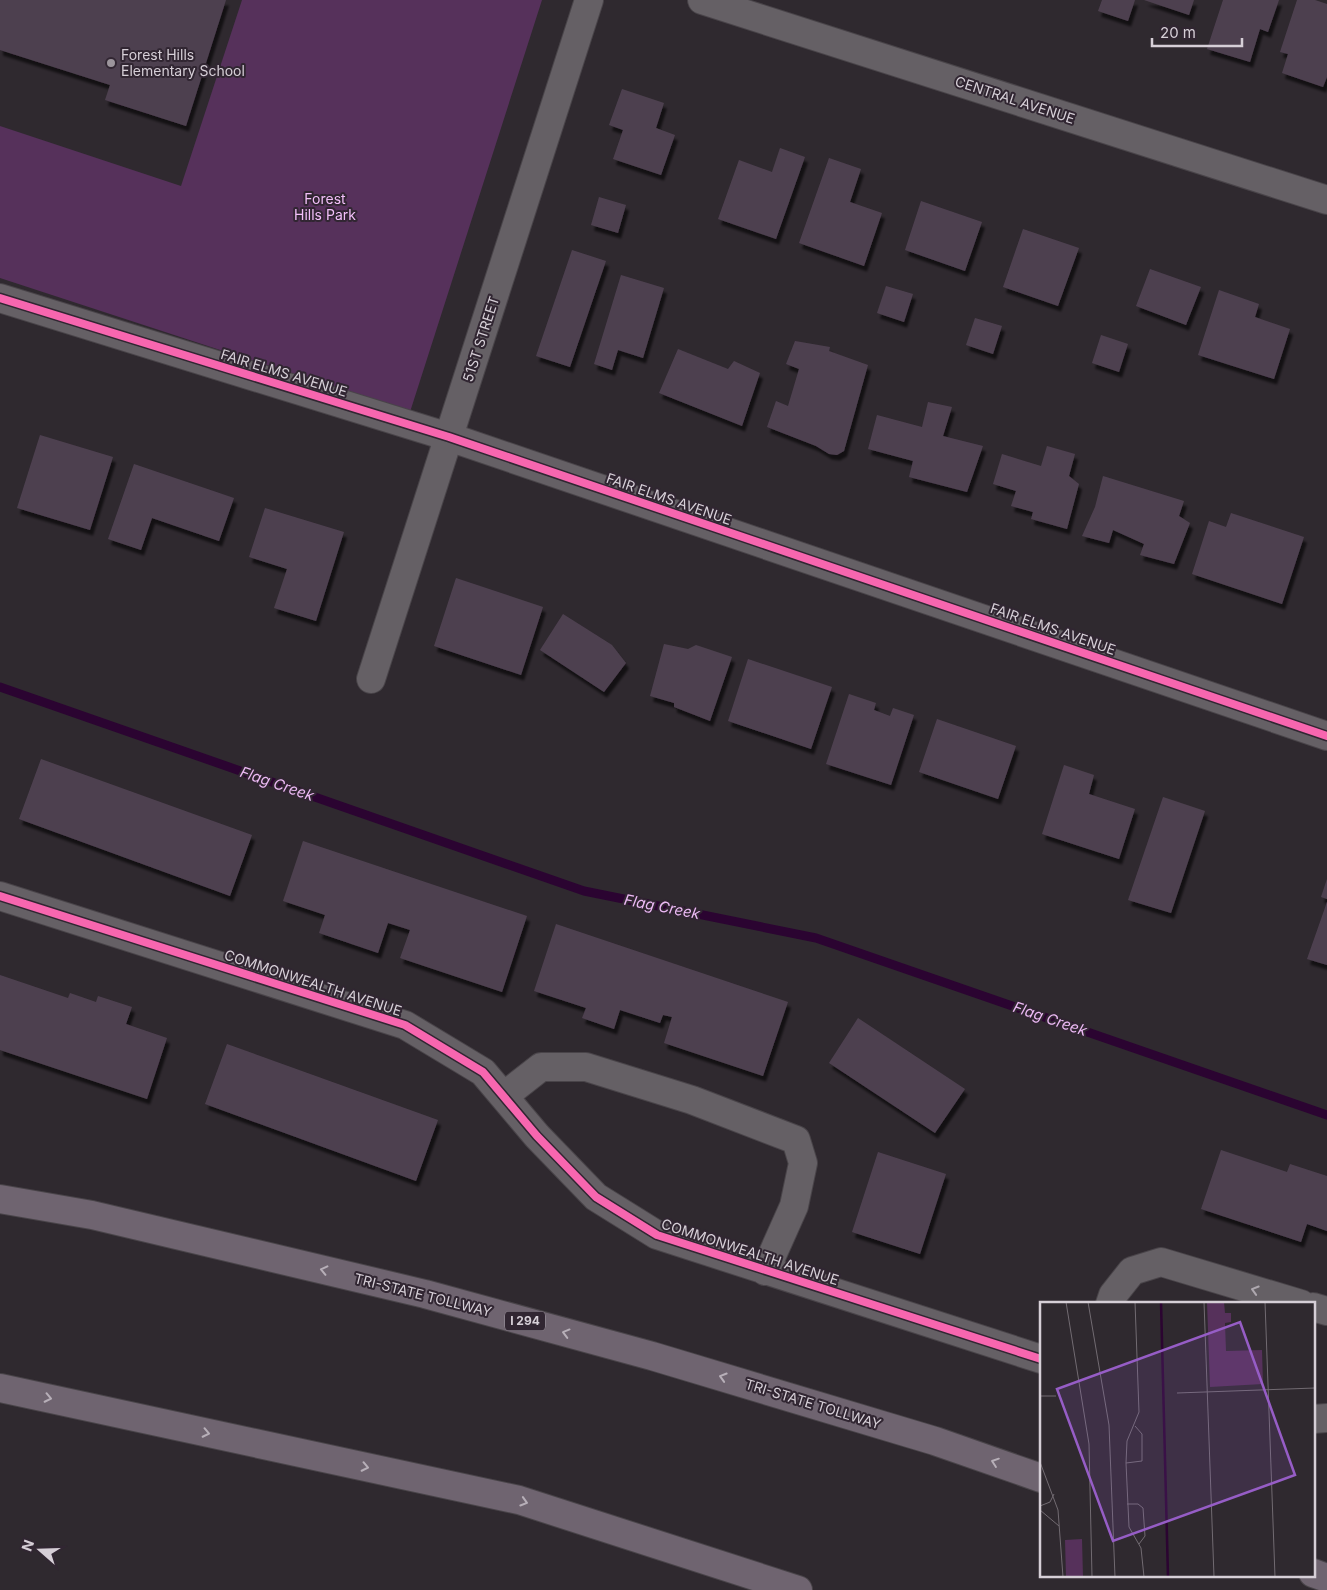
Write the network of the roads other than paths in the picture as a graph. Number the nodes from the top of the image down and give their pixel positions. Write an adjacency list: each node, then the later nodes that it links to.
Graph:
1 (589, 0): 5 (street, 51ST STREET)
2 (702, 0): 3 (street, CENTRAL AVENUE)
3 (1327, 200)
4 (0, 298): 5 (street, FAIR ELMS AVENUE)
5 (449, 437): 6 (street, 51ST STREET); 7 (street, FAIR ELMS AVENUE)
6 (371, 678)
7 (1327, 736)
8 (0, 896): 9 (street, COMMONWEALTH AVENUE)
9 (504, 1096): 11 (street, COMMONWEALTH AVENUE); 11 (street)
10 (0, 1199): 20 (highway, TRI-STATE TOLLWAY / I 294, one-way to 10)
11 (765, 1271): 16 (street, COMMONWEALTH AVENUE)
12 (1111, 1302): 13 (street, one-way to 12)
13 (1294, 1302)
14 (1314, 1307): 15 (street)
15 (1327, 1311)
16 (1040, 1359)
17 (0, 1388): 23 (highway, one-way to 23)
18 (1327, 1418): 19 (street)
19 (1314, 1419)
20 (1040, 1478)
21 (1314, 1573): 22 (highway)
22 (1327, 1578)
23 (798, 1590)

